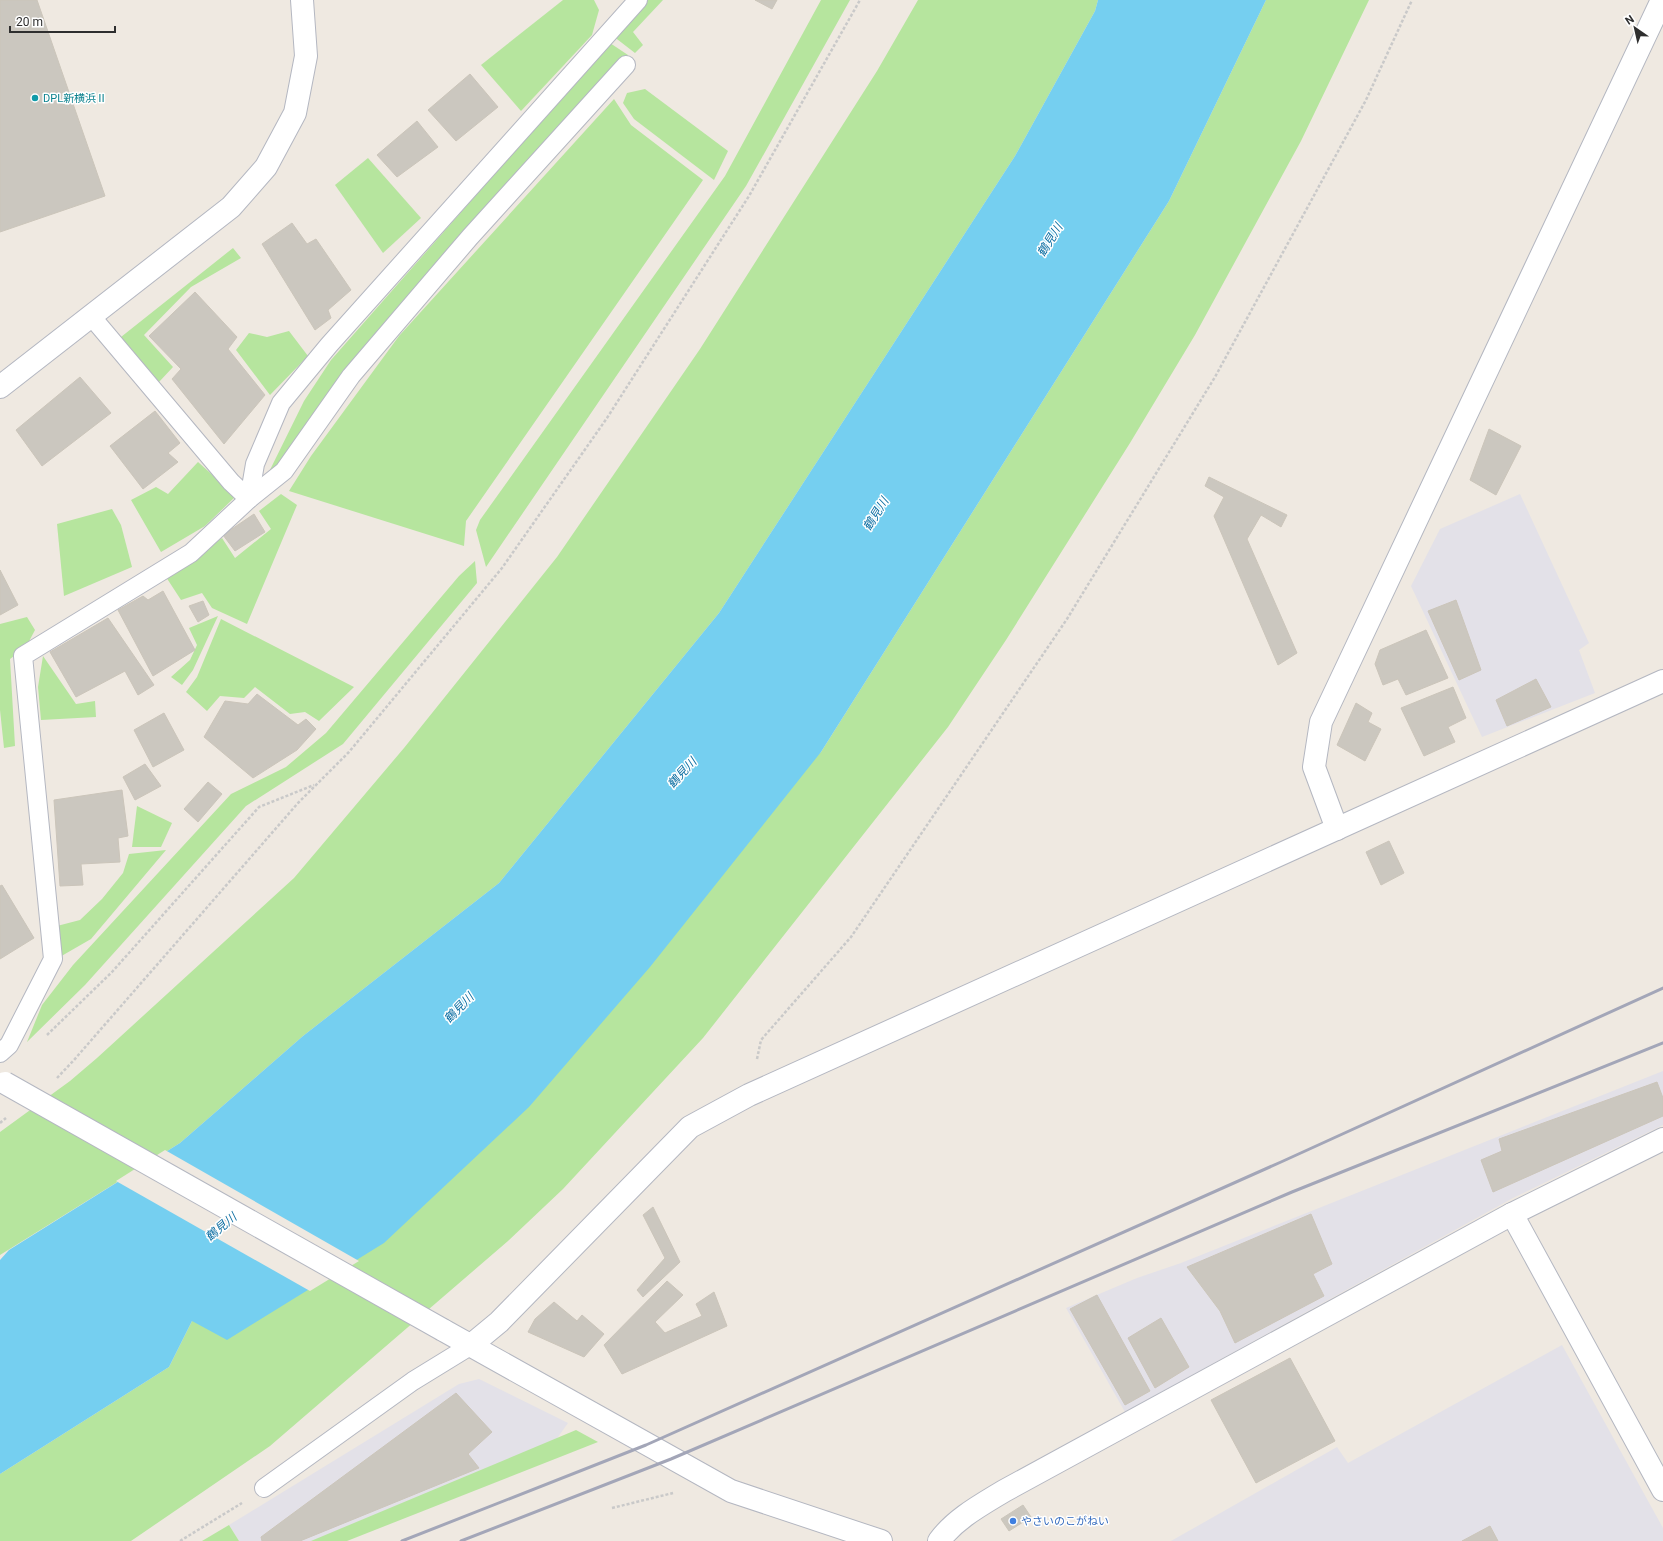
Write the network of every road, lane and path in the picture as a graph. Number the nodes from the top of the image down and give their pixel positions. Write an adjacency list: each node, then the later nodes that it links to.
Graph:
1 (302, 0): 7 (street)
2 (638, 0): 9 (lane)
3 (860, 0): 11 (path)
4 (1412, 0): 17 (path)
5 (1662, 0): 12 (street)
6 (626, 65): 9 (lane)
7 (91, 316): 8 (street); 9 (lane)
8 (0, 387)
9 (249, 499): 14 (lane)
10 (1663, 681): 12 (street)
11 (316, 784): 13 (path); 16 (path)
12 (1337, 829): 17 (street)
13 (43, 1039)
14 (0, 1053)
15 (2, 1082): 22 (street, bridge)
16 (53, 1082)
17 (749, 1095): 22 (street)
18 (12, 1114): 19 (path)
19 (0, 1123)
20 (1663, 1139): 21 (street)
21 (1512, 1214): 25 (street); 29 (street)
22 (470, 1346): 23 (street); 24 (lane)
23 (703, 1476): 26 (path); 28 (street)
24 (264, 1488): 27 (path)
25 (1663, 1490)
26 (612, 1508)
27 (180, 1541)
28 (881, 1541)
29 (939, 1541)

